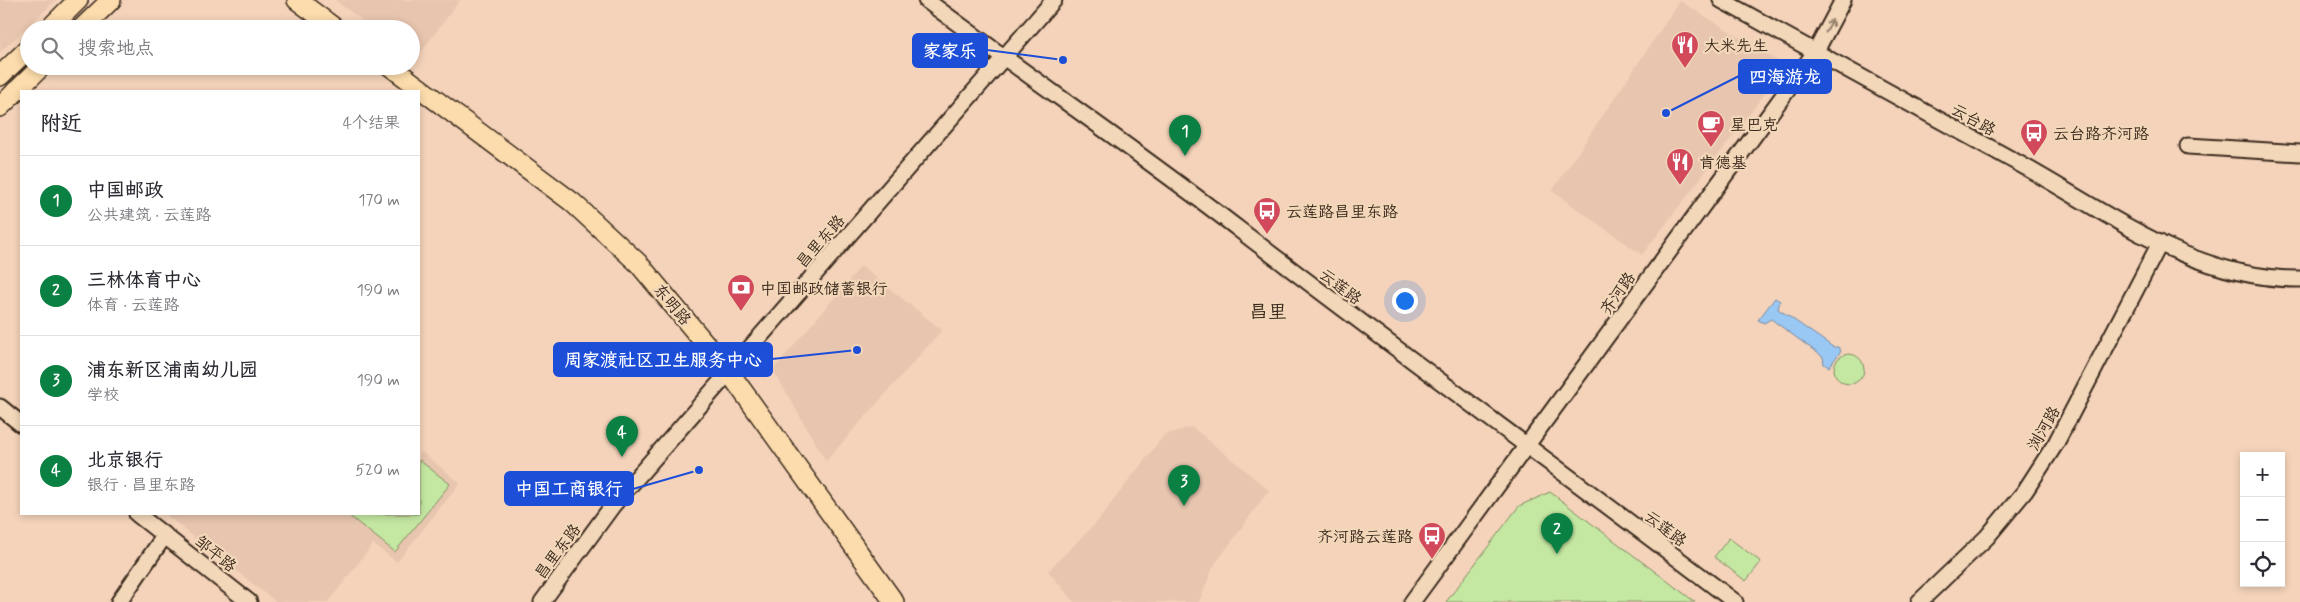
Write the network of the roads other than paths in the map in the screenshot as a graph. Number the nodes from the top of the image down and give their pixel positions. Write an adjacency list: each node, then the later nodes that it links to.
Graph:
1 (78, 0): 8 (main road)
2 (111, 0): 9 (main road)
3 (297, 0): 10 (main road)
4 (926, 0): 13 (street, 云莲路)
5 (1054, 0): 13 (street, 昌里东路)
6 (1721, 0): 11 (street, 云台路)
7 (1843, 0): 11 (street, 齐河路, one-way to 7)
8 (58, 20)
9 (90, 20)
10 (324, 20)
11 (1816, 51): 20 (street, 云台路); 25 (street, 齐河路)
12 (20, 57): 16 (main road)
13 (1004, 58): 22 (street, 昌里东路); 25 (street, 云莲路)
14 (33, 75): 17 (main road)
15 (402, 75): 22 (main road, 东明路)
16 (0, 76)
17 (0, 107)
18 (2188, 146): 19 (street)
19 (2300, 153)
20 (2160, 243): 21 (street, 云台路); 34 (street, 浏河路)
21 (2300, 279)
22 (728, 372): 30 (street, 昌里东路); 31 (main road, 东明路)
23 (0, 407): 24 (street)
24 (20, 423)
25 (1528, 444): 32 (street, 齐河路); 33 (street, 云莲路)
26 (139, 515): 27 (street, 邹平路)
27 (165, 535): 28 (street); 29 (street, 邹平路)
28 (119, 602)
29 (249, 602)
30 (542, 602)
31 (894, 602)
32 (1412, 602)
33 (1735, 602)
34 (1919, 602)

